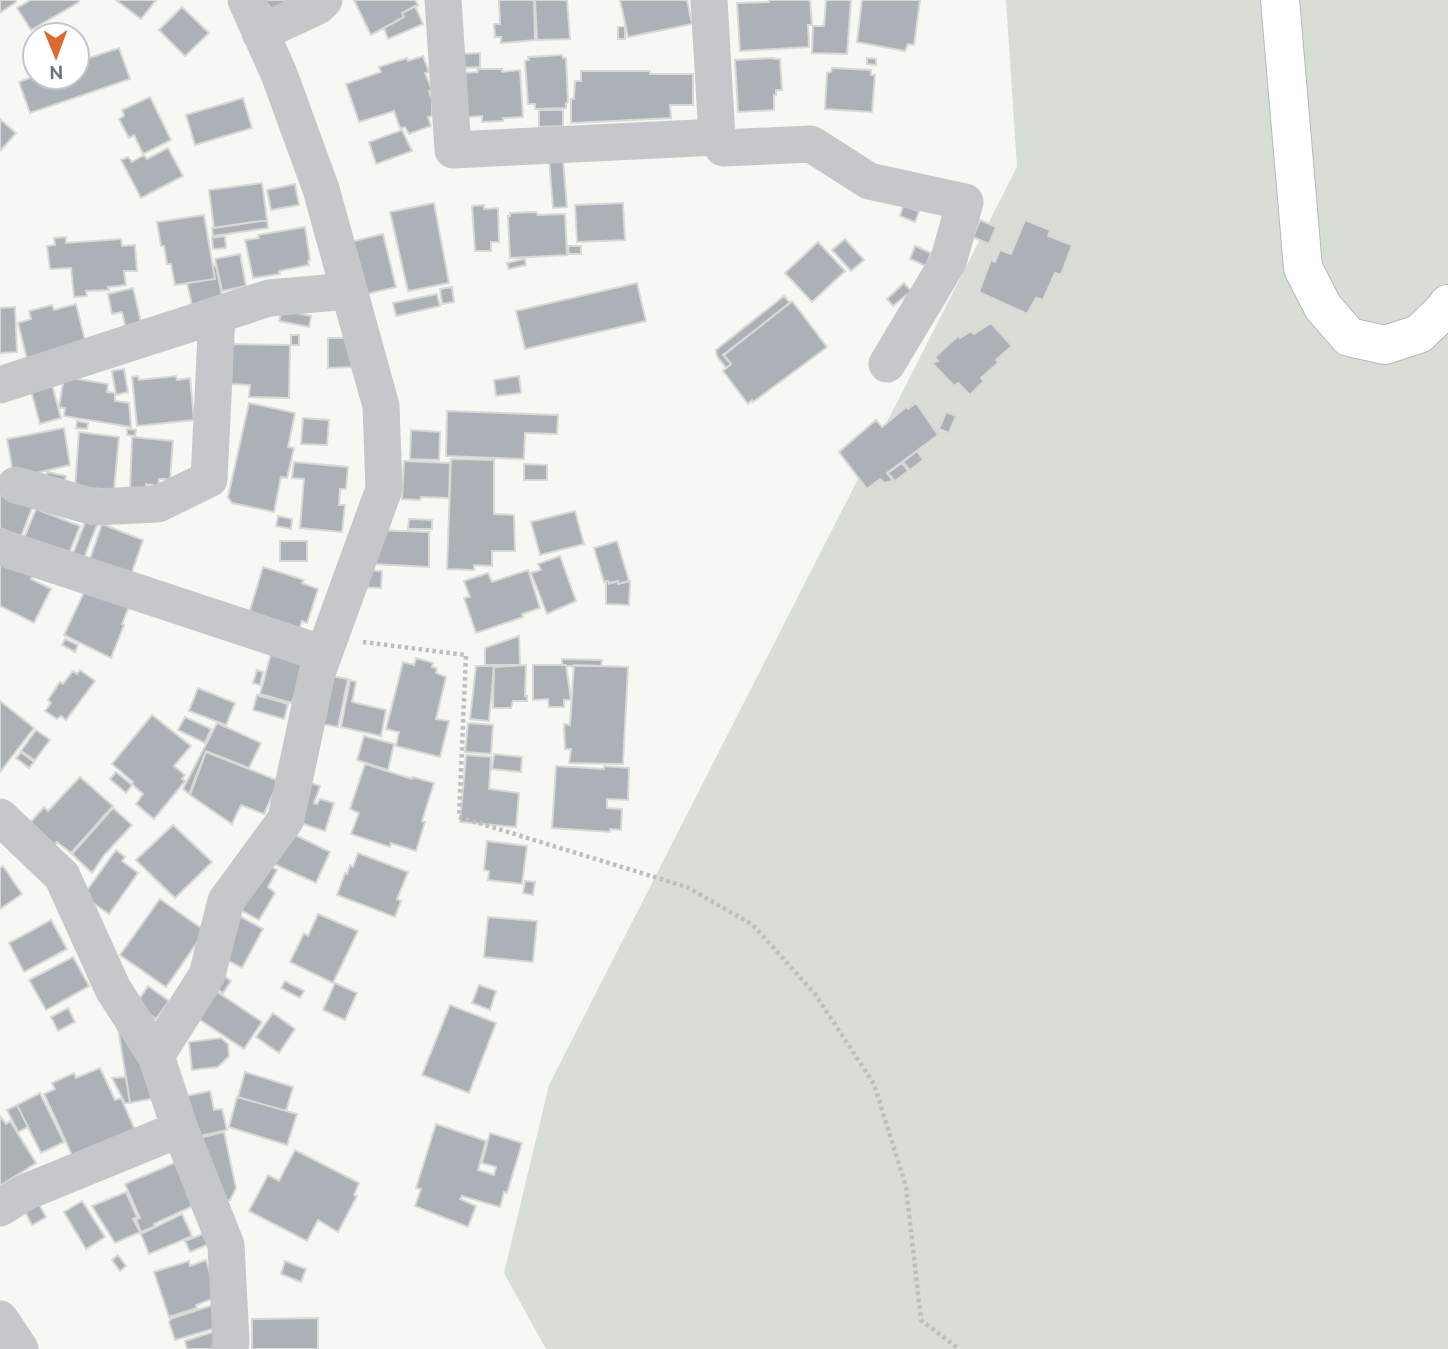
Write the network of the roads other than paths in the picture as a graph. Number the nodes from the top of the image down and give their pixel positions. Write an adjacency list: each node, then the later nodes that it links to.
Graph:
1 (246, 0): 6 (street)
2 (324, 0): 6 (street)
3 (443, 0): 7 (street)
4 (709, 0): 7 (street)
5 (1280, 0): 9 (street)
6 (260, 33): 8 (street)
7 (717, 136): 11 (street)
8 (349, 291): 10 (street); 15 (street)
9 (1448, 304)
10 (217, 315): 12 (street); 13 (street)
11 (887, 364)
12 (0, 385)
13 (16, 485)
14 (0, 547): 15 (street)
15 (327, 645): 17 (street)
16 (0, 817): 17 (street)
17 (156, 1056): 18 (street)
18 (180, 1129): 19 (street); 22 (street)
19 (0, 1208)
20 (0, 1319): 21 (street)
21 (20, 1349)
22 (230, 1349)

